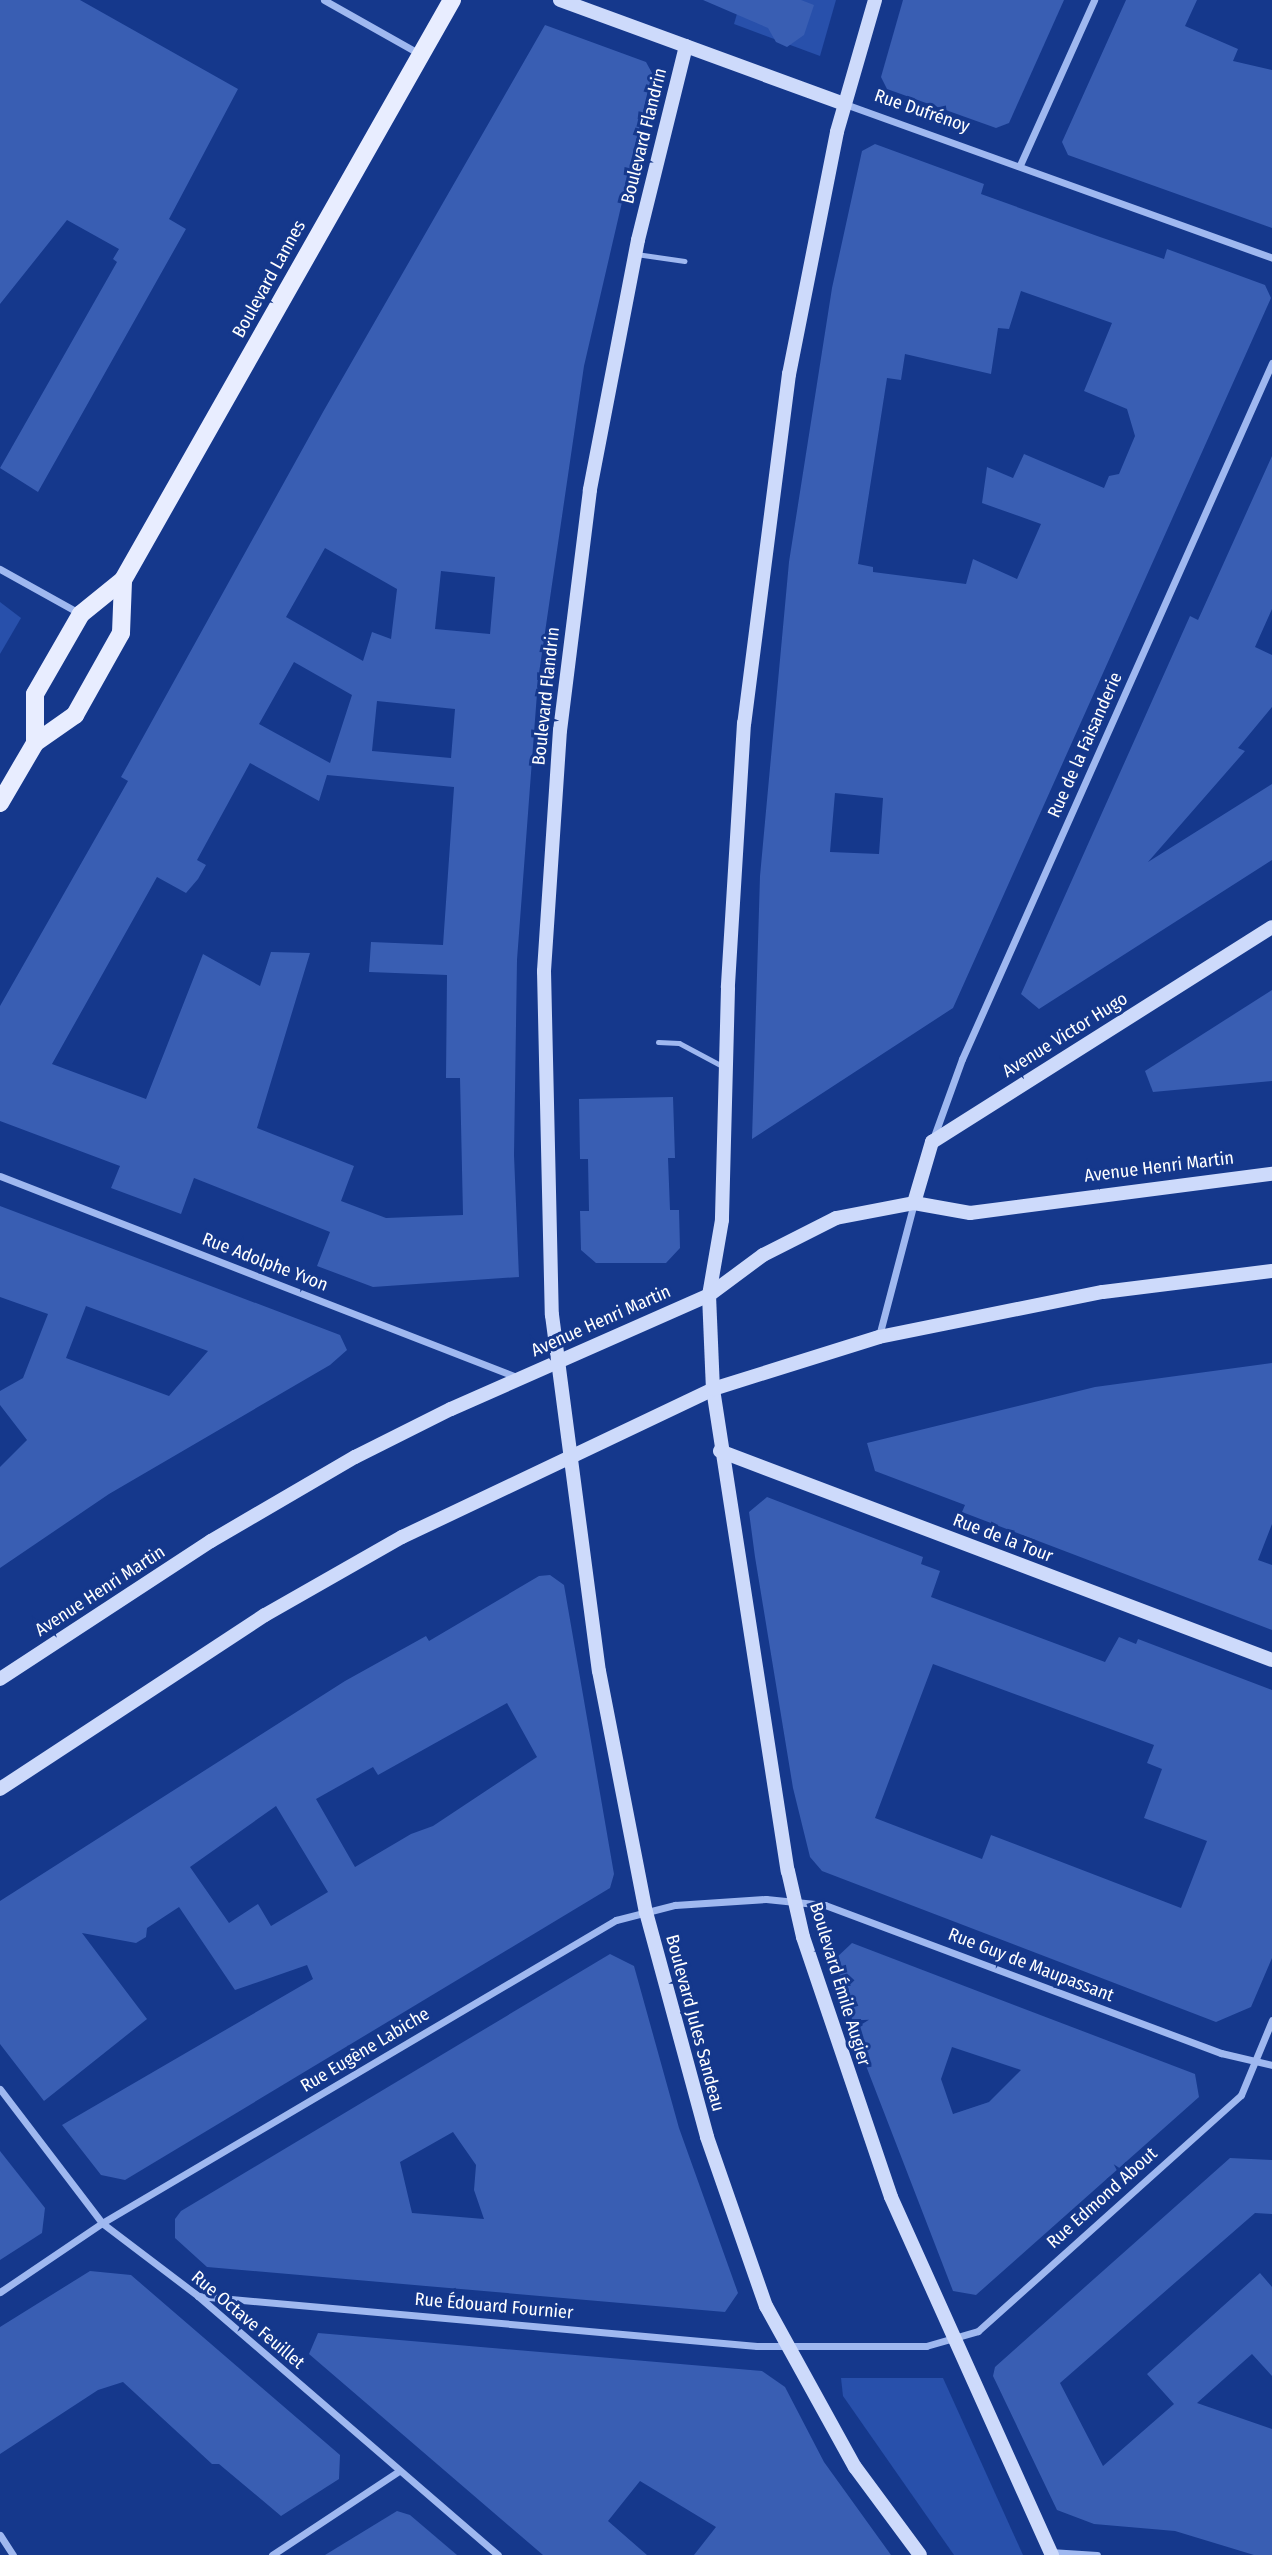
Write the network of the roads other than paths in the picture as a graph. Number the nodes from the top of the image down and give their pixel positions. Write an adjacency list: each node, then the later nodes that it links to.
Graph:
1 (324, 0): 7 (street)
2 (452, 0): 7 (main road, Boulevard Lannes)
3 (560, 0): 6 (street, Rue Dufrénoy)
4 (874, 0): 8 (street)
5 (1094, 0): 9 (street)
6 (686, 46): 8 (street, Rue Dufrénoy); 10 (street, Boulevard Flandrin)
7 (420, 54): 15 (main road, Boulevard Lannes)
8 (844, 104): 9 (street, Rue Dufrénoy); 21 (street)
9 (1020, 165): 11 (street, Rue Dufrénoy)
10 (635, 254): 12 (lane); 29 (street, Boulevard Flandrin)
11 (1272, 258)
12 (685, 261)
13 (1272, 363): 22 (street, Rue de la Faisanderie)
14 (0, 569): 16 (street)
15 (123, 580): 16 (main road, Boulevard Lannes); 17 (main road, Boulevard Lannes)
16 (81, 614): 17 (main road, Boulevard Lannes)
17 (35, 743): 18 (main road, Boulevard Lannes)
18 (0, 803)
19 (1272, 927): 22 (street, Avenue Victor Hugo)
20 (657, 1042): 21 (lane)
21 (726, 1068): 27 (street)
22 (932, 1142): 25 (street)
23 (1272, 1174): 25 (street, Avenue Henri Martin)
24 (0, 1176): 30 (street, Rue Adolphe Yvon)
25 (914, 1203): 27 (street, Avenue Henri Martin); 28 (street)
26 (1272, 1271): 28 (street)
27 (709, 1295): 29 (street, Avenue Henri Martin); 31 (street, Boulevard Émile Augier)
28 (879, 1337): 31 (street)
29 (558, 1361): 30 (street, Avenue Henri Martin); 33 (street, Boulevard Flandrin)
30 (519, 1378): 35 (street, Avenue Henri Martin)
31 (713, 1389): 32 (street, Boulevard Émile Augier); 33 (street)
32 (720, 1451): 34 (street, Rue de la Tour); 37 (street, Boulevard Émile Augier)
33 (573, 1453): 36 (street); 38 (street, Boulevard Jules Sandeau)
34 (1272, 1660)
35 (0, 1679)
36 (0, 1789)
37 (794, 1901): 38 (street, Rue Guy de Maupassant); 40 (street, Rue Guy de Maupassant); 46 (street, Boulevard Émile Augier)
38 (646, 1912): 43 (street, Rue Eugène Labiche); 47 (street, Boulevard Jules Sandeau)
39 (1272, 2020): 40 (street, Rue Edmond About)
40 (1256, 2061): 41 (street, Rue Guy de Maupassant); 46 (street, Rue Edmond About)
41 (1272, 2065)
42 (0, 2089): 43 (street, Rue Octave Feuillet)
43 (103, 2224): 44 (street, Rue Eugène Labiche); 45 (street, Rue Octave Feuillet)
44 (0, 2292)
45 (198, 2296): 47 (street, Rue Édouard Fournier); 48 (street, Rue Octave Feuillet)
46 (951, 2339): 47 (street, Rue Edmond About); 50 (street, Boulevard Émile Augier)
47 (788, 2347): 54 (street, Boulevard Jules Sandeau)
48 (399, 2471): 52 (street); 53 (street, Rue Octave Feuillet)
49 (0, 2535): 51 (street)
50 (1051, 2553): 55 (street)
51 (13, 2555)
52 (272, 2555)
53 (498, 2555)
54 (920, 2555)
55 (1097, 2555)

